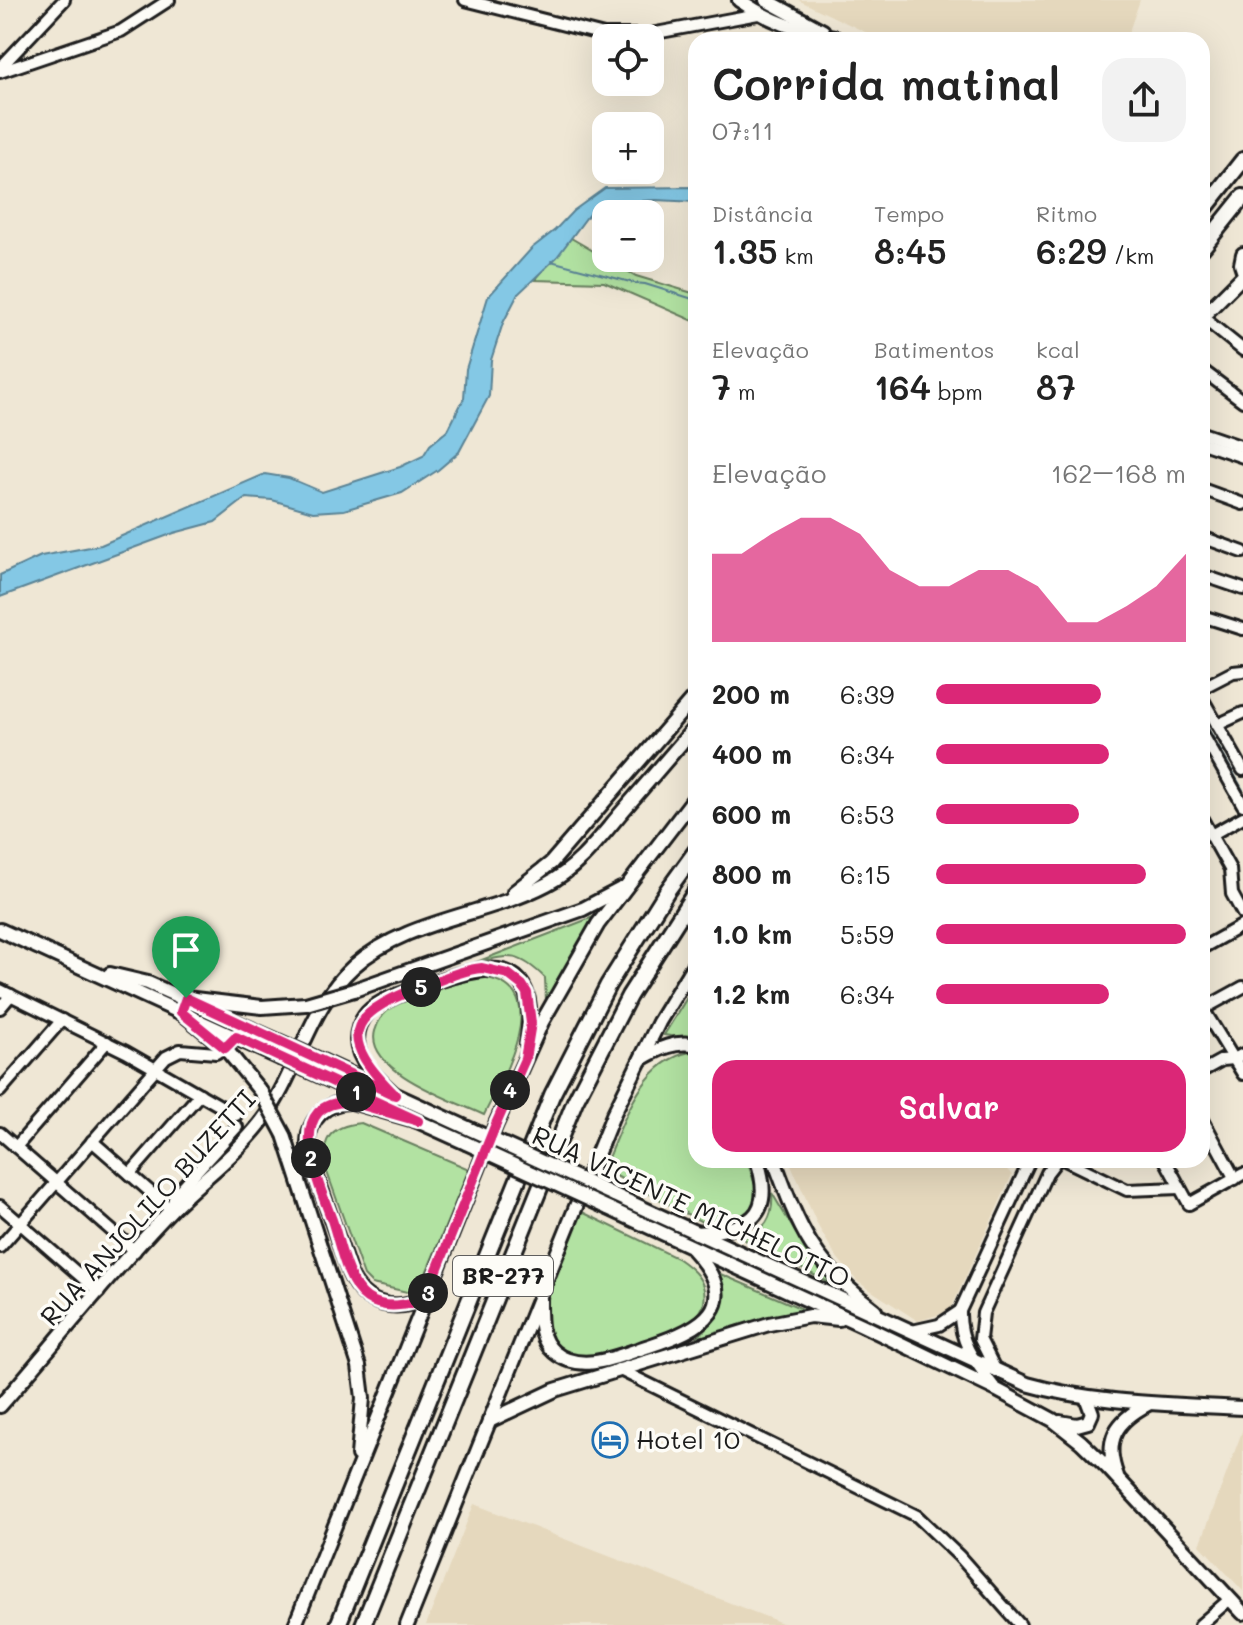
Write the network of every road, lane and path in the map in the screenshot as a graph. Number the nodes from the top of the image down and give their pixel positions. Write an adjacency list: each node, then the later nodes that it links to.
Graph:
1 (64, 0): 10 (street)
2 (169, 0): 10 (street)
3 (465, 0): 7 (street)
4 (739, 0): 7 (main road)
5 (766, 0): 6 (main road)
6 (783, 11): 7 (main road); 9 (main road)
7 (758, 14): 8 (main road)
8 (807, 32)
9 (825, 32)
10 (0, 70)
11 (1243, 160): 13 (highway)
12 (1243, 197): 14 (highway)
13 (1210, 202)
14 (1210, 238)
15 (1243, 254): 16 (main road)
16 (1243, 273): 17 (main road)
17 (1210, 308)
18 (1210, 323): 19 (street)
19 (1243, 350)
20 (1210, 376): 21 (street)
21 (1243, 401)
22 (1210, 436): 24 (street)
23 (1210, 446): 25 (street)
24 (1243, 447)
25 (1243, 457)
26 (1210, 492): 27 (street)
27 (1243, 504)
28 (1210, 540): 29 (street)
29 (1243, 552)
30 (1210, 578): 31 (street)
31 (1243, 589)
32 (1210, 619): 33 (street)
33 (1243, 629)
34 (1243, 671): 35 (street)
35 (1210, 684)
36 (688, 707): 49 (main road)
37 (1210, 712): 39 (street)
38 (1243, 713): 39 (street)
39 (1217, 725): 42 (street)
40 (688, 735): 49 (main road, RUA ANJOLILO BUZETTI)
41 (1210, 747): 43 (street)
42 (1243, 770)
43 (1243, 805)
44 (688, 806): 48 (main road)
45 (1243, 817): 46 (street)
46 (1211, 835): 51 (street)
47 (688, 862): 127 (highway, BR-277)
48 (627, 886): 60 (main road, bridge); 71 (main road)
49 (502, 901): 97 (main road, RUA ANJOLILO BUZETTI)
50 (688, 904): 128 (highway, BR-277)
51 (1243, 914)
52 (1243, 925): 54 (street)
53 (0, 930): 55 (main road, RUA VICENTE MICHELOTTO)
54 (1210, 944)
55 (91, 970): 60 (main road, RUA VICENTE MICHELOTTO); 63 (main road, RUA VICENTE MICHELOTTO)
56 (688, 975): 72 (main road)
57 (1243, 987): 61 (street)
58 (0, 990): 59 (street)
59 (11, 995): 62 (street); 65 (street)
60 (186, 998): 63 (main road); 78 (main road, RUA VICENTE MICHELOTTO, bridge)
61 (1210, 1004)
62 (0, 1008)
63 (181, 1012): 66 (main road, RUA VICENTE MICHELOTTO); 69 (main road)
64 (1210, 1017): 70 (street)
65 (62, 1020): 67 (street); 76 (street)
66 (236, 1037): 69 (street); 79 (main road, RUA VICENTE MICHELOTTO, bridge)
67 (107, 1042): 74 (street); 83 (street)
68 (688, 1043): 72 (main road)
69 (225, 1048): 74 (street); 122 (main road, bridge)
70 (1239, 1056): 73 (street); 75 (street)
71 (525, 1059): 78 (main road); 105 (main road)
72 (639, 1061): 103 (main road)
73 (1210, 1067)
74 (156, 1068): 77 (street); 82 (street)
75 (1243, 1074)
76 (0, 1091)
77 (200, 1094): 92 (street); 97 (street)
78 (395, 1095): 99 (main road, RUA VICENTE MICHELOTTO, bridge)
79 (418, 1121): 100 (main road, RUA VICENTE MICHELOTTO, bridge); 106 (main road)
80 (1210, 1131): 93 (street)
81 (0, 1133): 83 (street)
82 (92, 1141): 92 (street); 94 (street)
83 (16, 1147): 94 (street)
84 (758, 1168): 99 (main road)
85 (777, 1168): 110 (main road)
86 (1026, 1168): 107 (street)
87 (1040, 1168): 91 (street)
88 (1051, 1168): 91 (street)
89 (1082, 1168): 95 (street)
90 (1169, 1168): 95 (street)
91 (1047, 1173): 114 (street)
92 (130, 1174): 97 (street)
93 (1239, 1176): 95 (street)
94 (56, 1182): 98 (street); 102 (street)
95 (1180, 1188)
96 (0, 1206): 98 (street)
97 (171, 1210): 102 (main road, RUA ANJOLILO BUZETTI)
98 (20, 1223): 101 (street); 104 (street)
99 (696, 1233): 110 (main road, RUA VICENTE MICHELOTTO)
100 (688, 1245): 103 (main road); 109 (main road, RUA VICENTE MICHELOTTO)
101 (0, 1247)
102 (135, 1251): 104 (main road, RUA ANJOLILO BUZETTI)
103 (540, 1291): 121 (main road)
104 (99, 1292): 117 (main road, RUA ANJOLILO BUZETTI)
105 (426, 1297): 106 (main road); 108 (main road)
106 (406, 1304): 108 (main road)
107 (960, 1311): 111 (street); 112 (street)
108 (417, 1321): 122 (main road)
109 (853, 1321): 113 (main road); 115 (main road, RUA VICENTE MICHELOTTO)
110 (893, 1324): 111 (main road, RUA VICENTE MICHELOTTO)
111 (909, 1331): 112 (main road, RUA VICENTE MICHELOTTO)
112 (975, 1361): 114 (main road, RUA VICENTE MICHELOTTO); 115 (street)
113 (618, 1369): 121 (main road); 130 (street)
114 (995, 1370): 116 (main road, RUA VICENTE MICHELOTTO)
115 (997, 1390): 120 (main road, RUA VICENTE MICHELOTTO)
116 (1086, 1397): 118 (main road, RUA VICENTE MICHELOTTO); 120 (main road)
117 (1, 1402)
118 (1150, 1403): 119 (main road, RUA VICENTE MICHELOTTO); 123 (main road)
119 (1243, 1408)
120 (1053, 1420): 123 (main road, RUA VICENTE MICHELOTTO)
121 (489, 1421): 129 (main road)
122 (355, 1474): 126 (main road)
123 (1118, 1479): 124 (main road, RUA VICENTE MICHELOTTO)
124 (1230, 1599): 125 (main road, RUA VICENTE MICHELOTTO); 131 (street)
125 (1243, 1613)
126 (295, 1625)
127 (338, 1625)
128 (363, 1625)
129 (407, 1625)
130 (1020, 1625)
131 (1200, 1625)

